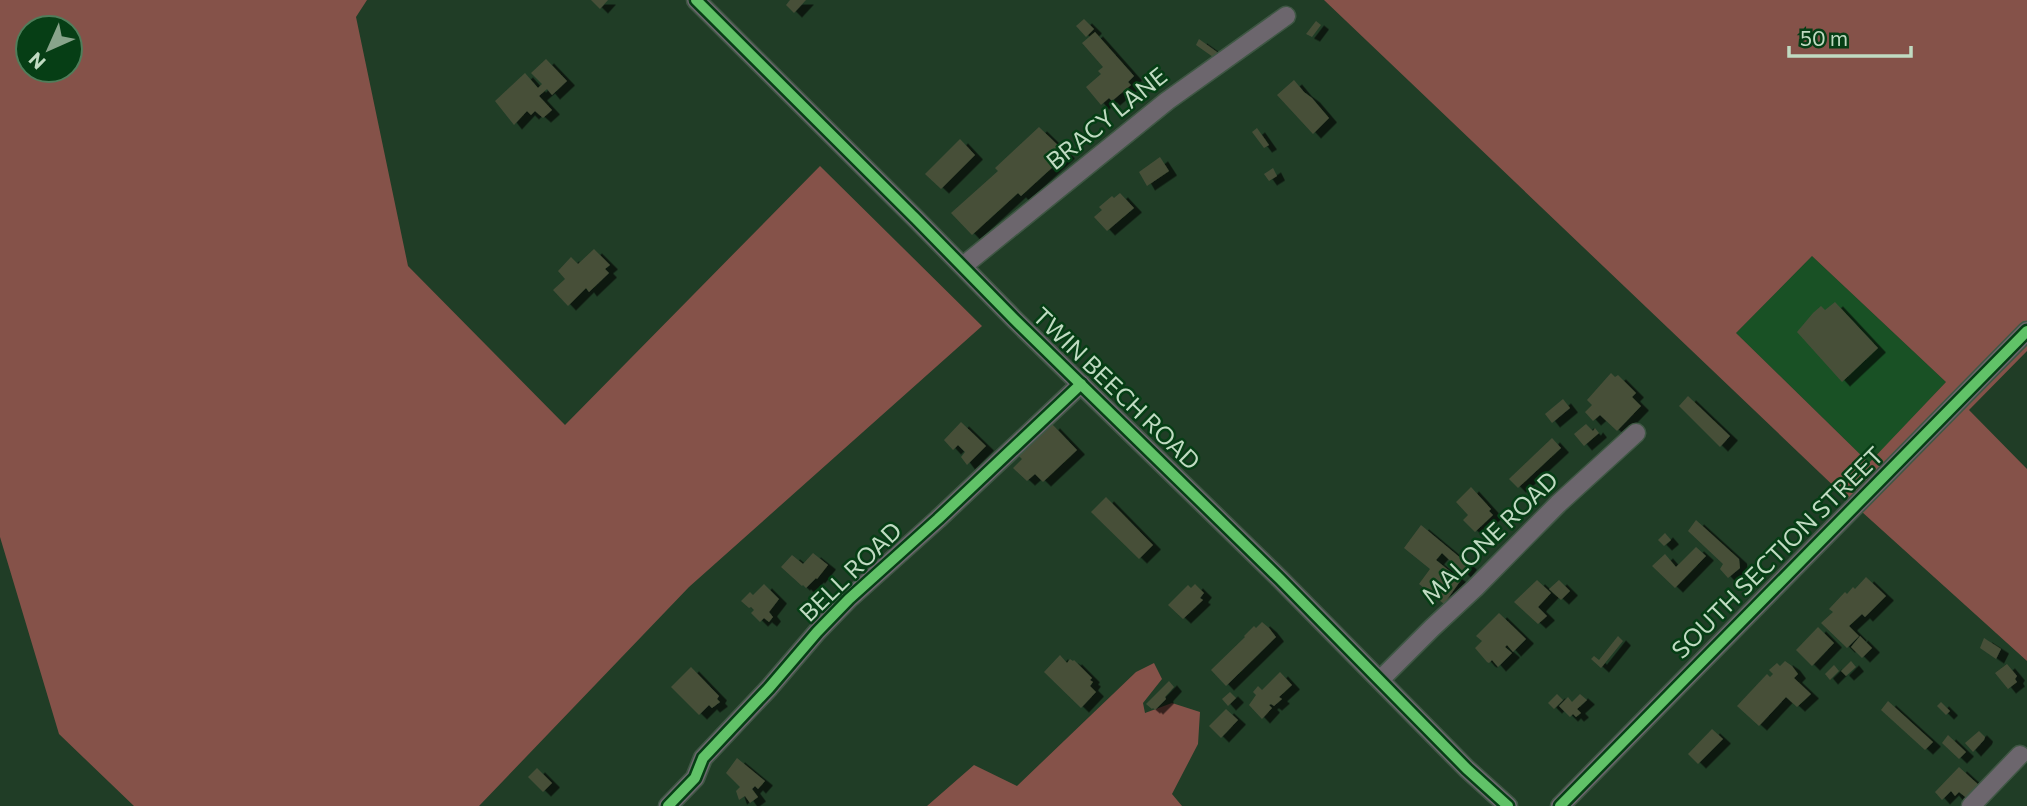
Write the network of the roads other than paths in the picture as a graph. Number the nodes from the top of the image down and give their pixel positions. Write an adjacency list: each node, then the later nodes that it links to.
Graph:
1 (696, 0): 3 (street, TWIN BEECH ROAD)
2 (1286, 16): 3 (street, BRACY LANE)
3 (963, 266): 5 (street, TWIN BEECH ROAD)
4 (2027, 331): 11 (street, SOUTH SECTION STREET)
5 (1082, 384): 7 (street, TWIN BEECH ROAD); 9 (street, BELL ROAD)
6 (1636, 433): 7 (street, MALONE ROAD)
7 (1380, 680): 10 (street, TWIN BEECH ROAD)
8 (2020, 755): 12 (street)
9 (668, 806)
10 (1508, 806)
11 (1560, 806)
12 (1971, 806)

